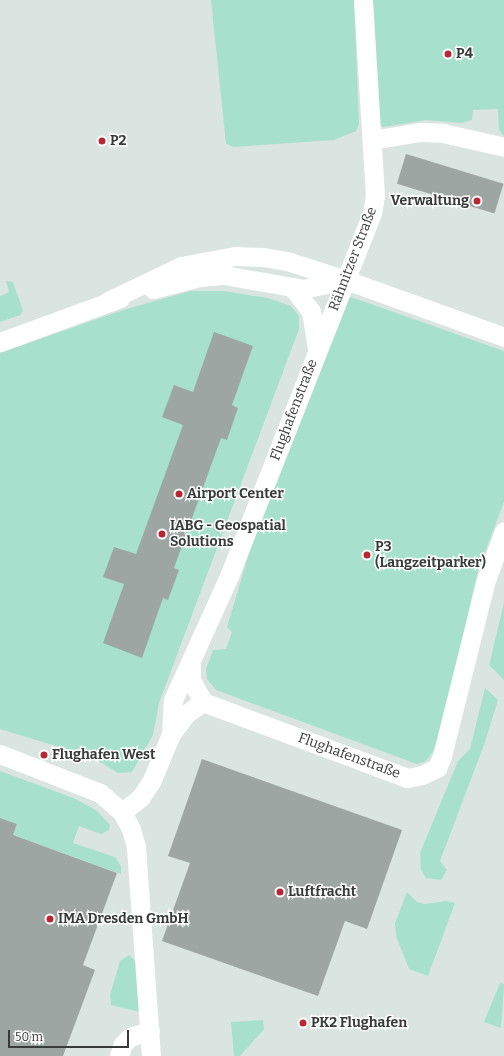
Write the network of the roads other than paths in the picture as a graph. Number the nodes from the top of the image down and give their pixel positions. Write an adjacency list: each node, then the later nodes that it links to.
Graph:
1 (363, 0): 2 (street, Rähnitzer Straße)
2 (372, 140): 3 (street); 4 (street, Rähnitzer Straße)
3 (504, 147)
4 (346, 280): 5 (street); 6 (street); 7 (street); 9 (street, Rähnitzer Straße)
5 (292, 288): 6 (street); 9 (street, Flughafenstraße)
6 (108, 301): 8 (street)
7 (504, 337)
8 (0, 342)
9 (317, 351): 11 (street, Flughafenstraße)
10 (504, 531): 12 (street, Flughafenstraße)
11 (191, 665): 12 (street); 13 (street, Flughafenstraße)
12 (203, 702): 13 (street)
13 (171, 734): 15 (street)
14 (0, 754): 15 (street)
15 (122, 812): 16 (street)
16 (150, 1030): 17 (street); 18 (street)
17 (119, 1056)
18 (151, 1056)

